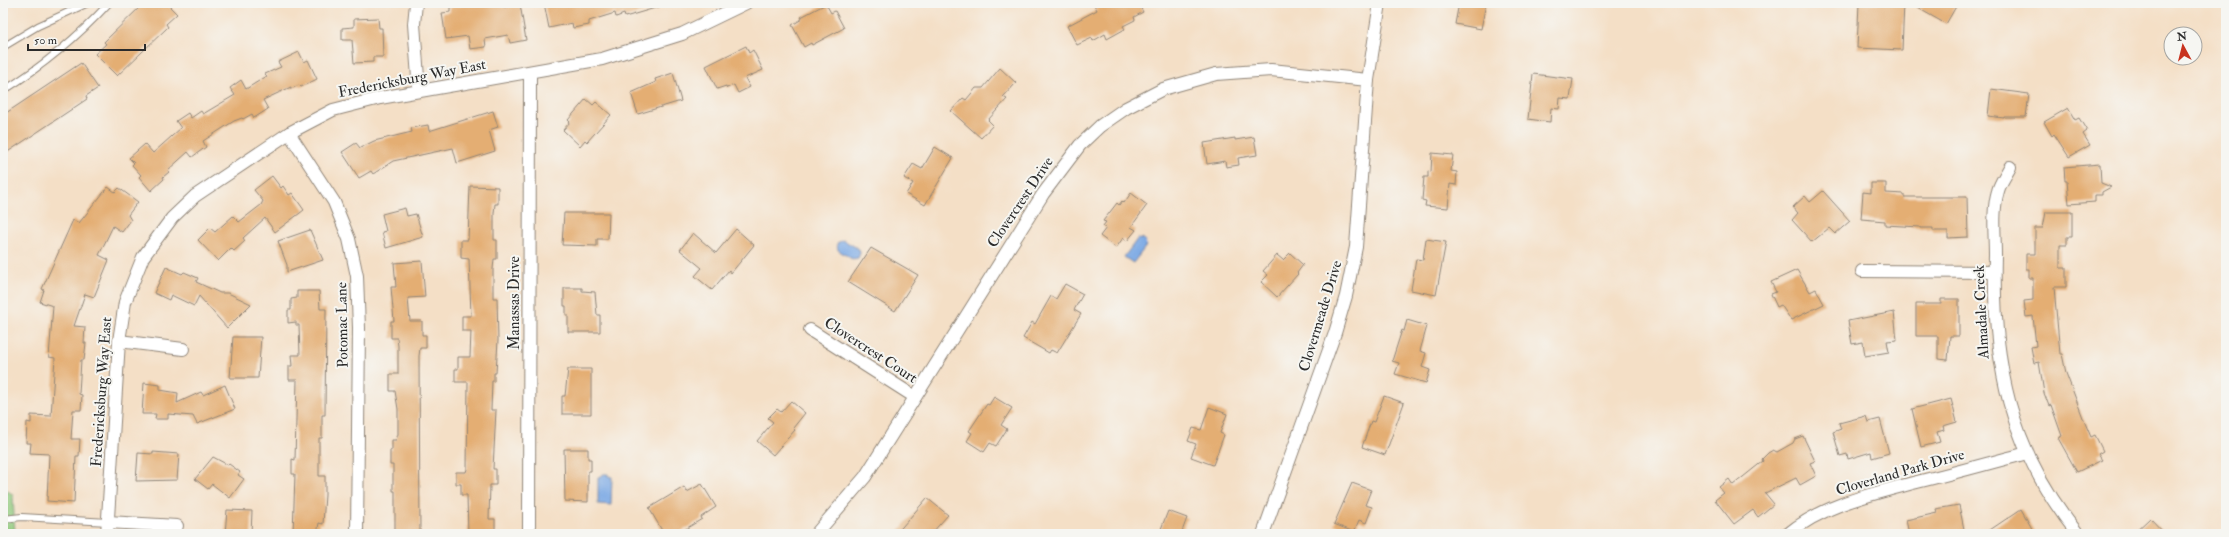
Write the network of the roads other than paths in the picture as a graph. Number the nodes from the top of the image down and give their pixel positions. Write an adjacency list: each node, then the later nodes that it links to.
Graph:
1 (88, 3): 6 (lane)
2 (109, 3): 9 (lane)
3 (416, 3): 10 (street)
4 (746, 3): 7 (street, Fredericksburg Way East)
5 (1380, 3): 8 (street, Clovermeade Drive)
6 (3, 47)
7 (530, 72): 10 (street, Fredericksburg Way East); 24 (street, Manassas Drive)
8 (1368, 80): 18 (street, Clovercrest Drive); 26 (street, Clovermeade Drive)
9 (3, 91)
10 (419, 91): 11 (street, Fredericksburg Way East)
11 (289, 133): 16 (street, Fredericksburg Way East); 23 (street, Potomac Lane)
12 (2010, 167): 14 (street, Almadale Creek)
13 (1862, 271): 14 (street)
14 (1994, 272): 19 (street, Almadale Creek)
15 (810, 330): 18 (street, Clovercrest Court)
16 (119, 341): 17 (street); 22 (street, Fredericksburg Way East)
17 (183, 349)
18 (915, 397): 25 (street, Clovercrest Drive)
19 (2027, 453): 27 (street, Cloverland Park Drive); 28 (street, Almadale Creek)
20 (3, 519): 22 (lane)
21 (177, 526): 22 (street)
22 (108, 528)
23 (357, 534)
24 (529, 534)
25 (816, 534)
26 (1263, 534)
27 (1788, 534)
28 (2078, 534)

